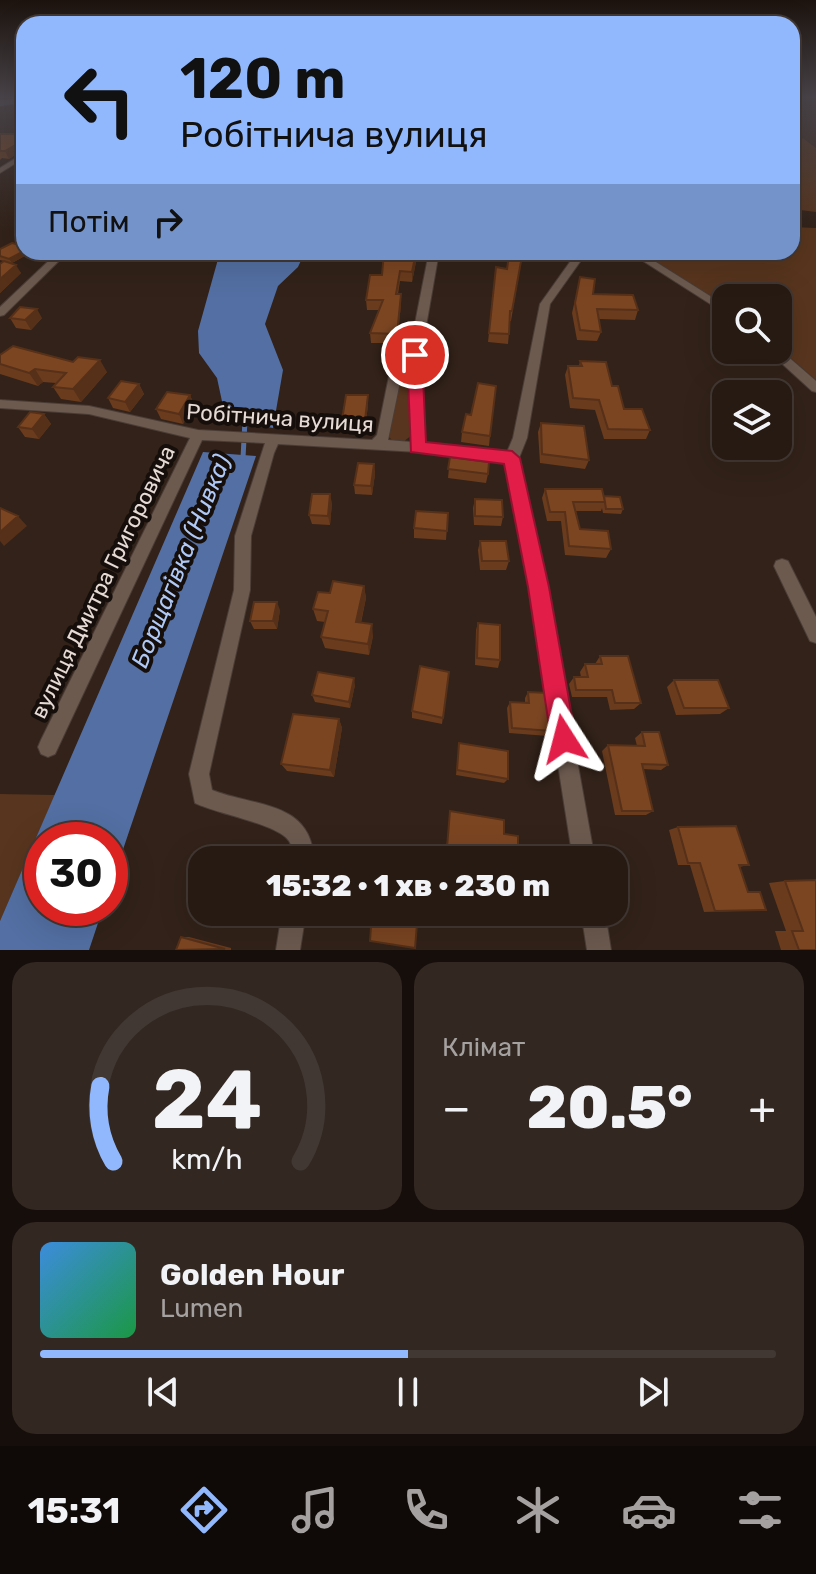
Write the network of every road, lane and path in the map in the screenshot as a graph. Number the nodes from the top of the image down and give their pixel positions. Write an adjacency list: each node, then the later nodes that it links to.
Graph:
1 (55, 260): 6 (street)
2 (433, 260): 7 (street)
3 (576, 260): 15 (street)
4 (646, 260): 5 (street)
5 (712, 302)
6 (0, 313)
7 (415, 355): 13 (street); 14 (street)
8 (789, 364): 9 (street)
9 (816, 388)
10 (0, 404): 11 (street, Робітнича вулиця)
11 (198, 435): 12 (street, Робітнича вулиця); 18 (street, вулиця Дмитра Григоровича)
12 (273, 441): 13 (street, Робітнича вулиця); 19 (street)
13 (374, 445): 14 (street, Робітнича вулиця)
14 (418, 447): 15 (street, Робітнича вулиця)
15 (512, 458): 20 (street)
16 (782, 566): 17 (street)
17 (816, 635)
18 (48, 747)
19 (301, 846)
20 (582, 846)
21 (292, 926): 23 (street)
22 (595, 926): 24 (street)
23 (288, 950)
24 (599, 950)

